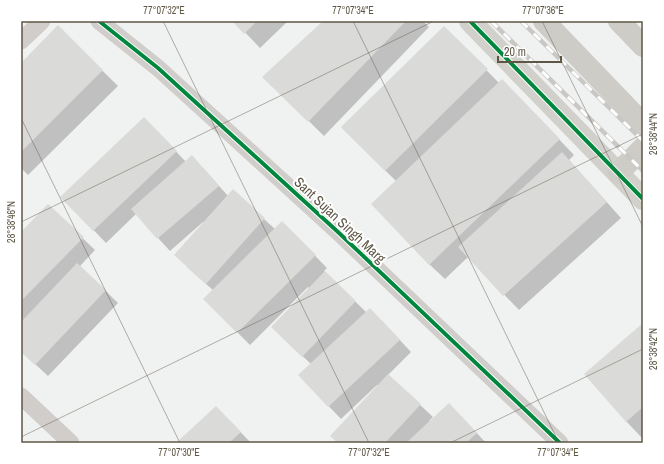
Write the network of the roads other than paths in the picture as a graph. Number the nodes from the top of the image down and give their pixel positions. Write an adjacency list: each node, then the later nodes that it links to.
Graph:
1 (42, 21): 6 (street)
2 (99, 21): 14 (street, Sant Sujan Singh Marg)
3 (470, 21): 10 (street)
4 (544, 21): 8 (main road)
5 (619, 21): 7 (main road)
6 (21, 41)
7 (643, 46)
8 (643, 124)
9 (643, 148): 10 (main road)
10 (618, 174): 11 (street)
11 (643, 199)
12 (21, 396): 13 (street)
13 (72, 443)
14 (560, 443)

